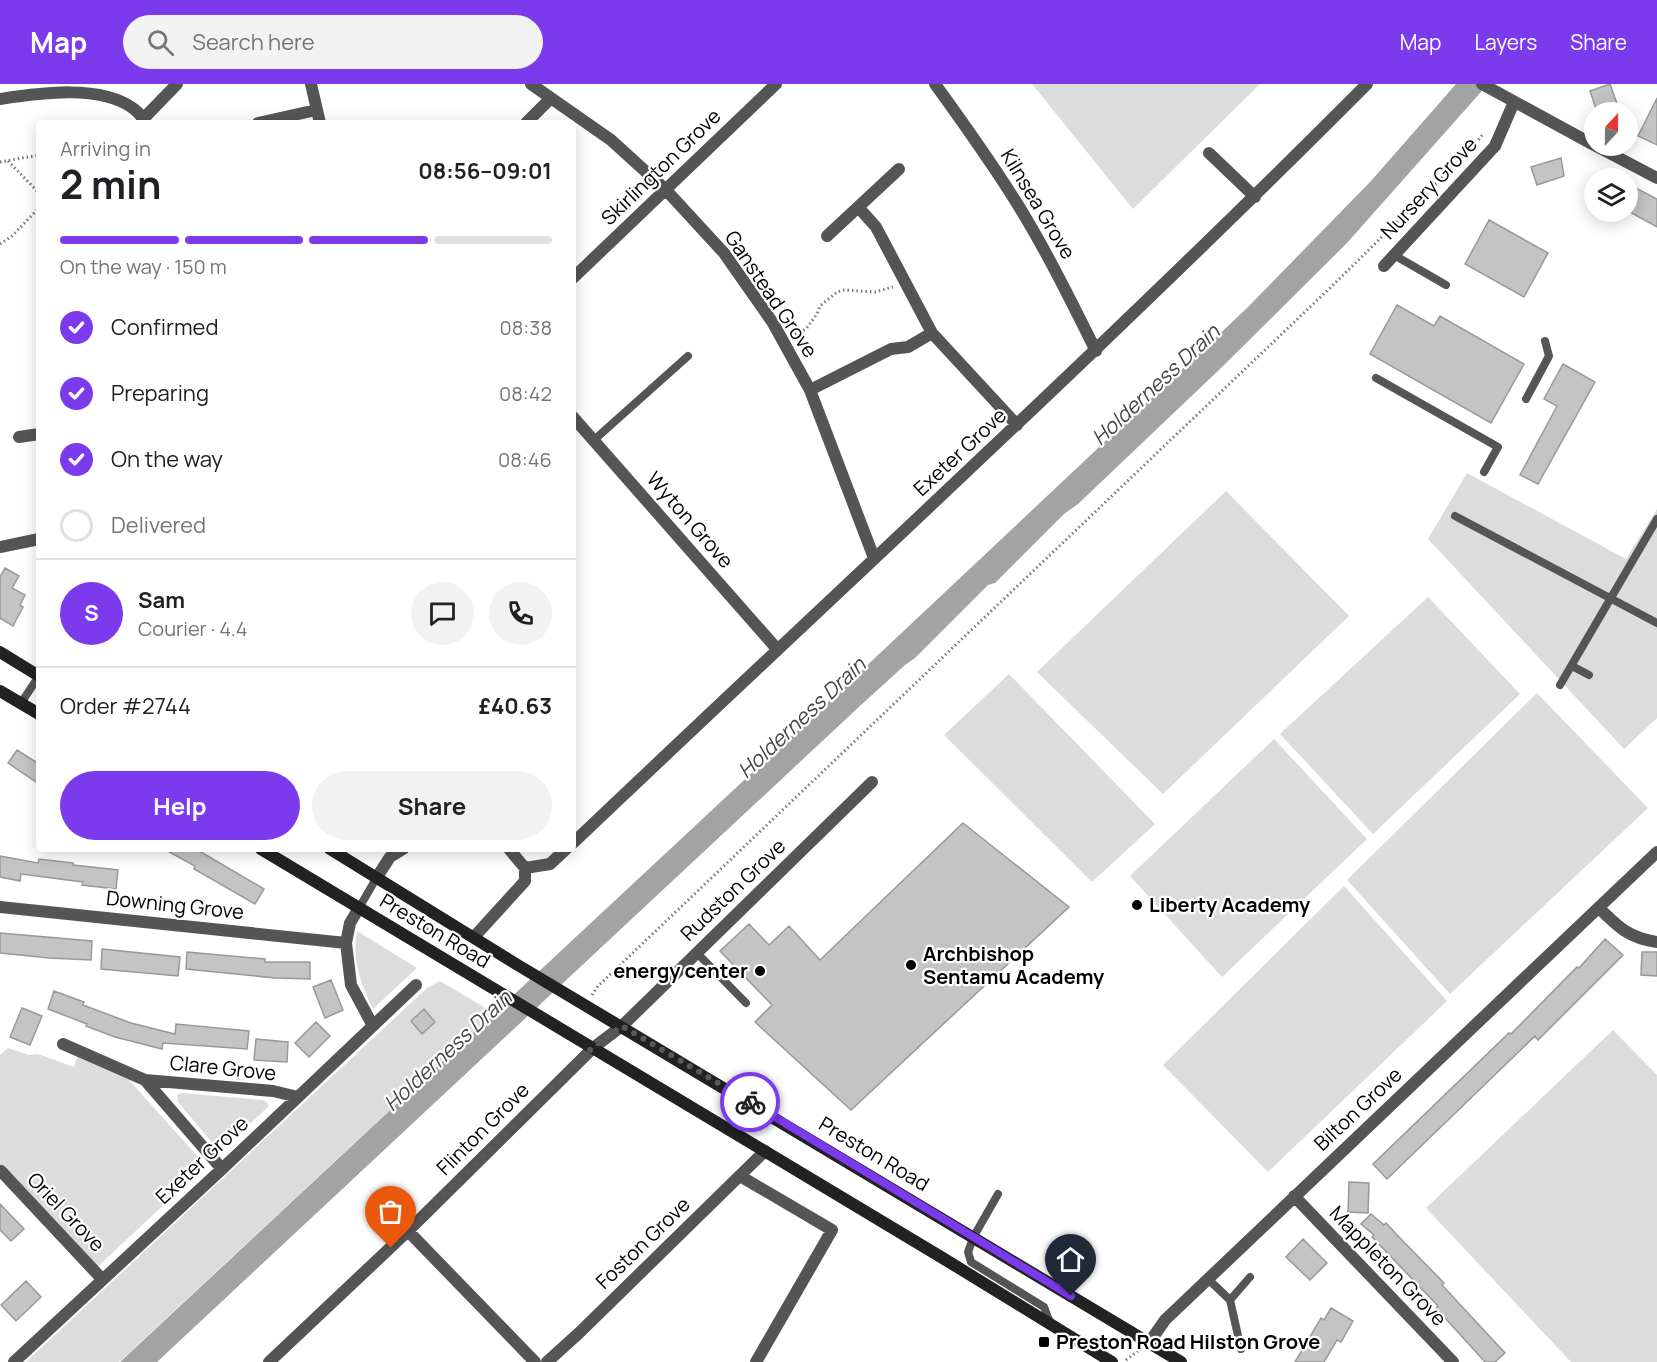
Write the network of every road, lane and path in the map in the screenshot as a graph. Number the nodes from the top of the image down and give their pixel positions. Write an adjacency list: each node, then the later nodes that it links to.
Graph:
1 (177, 84): 13 (street)
2 (311, 84): 11 (street)
3 (531, 84): 8 (street, Ganstead Grove)
4 (776, 84): 27 (street, Skirlington Grove)
5 (935, 84): 41 (street, Kilnsea Grove)
6 (1368, 84): 28 (street, Exeter Grove)
7 (1482, 84): 10 (street)
8 (551, 98): 16 (street); 27 (street, Ganstead Grove)
9 (0, 99): 12 (street)
10 (1514, 102): 18 (street); 33 (street, Nursery Grove)
11 (316, 110): 14 (street); 15 (street)
12 (144, 120)
13 (146, 120)
14 (271, 120)
15 (319, 120)
16 (529, 120)
17 (1489, 128): 90 (path)
18 (1584, 139)
19 (1209, 153): 28 (street)
20 (36, 156): 22 (path)
21 (1616, 156): 25 (street)
22 (8, 161): 23 (path); 26 (path)
23 (0, 162)
24 (899, 169): 29 (street)
25 (1657, 178)
26 (36, 190)
27 (666, 190): 35 (street, Skirlington Grove); 39 (street, Ganstead Grove)
28 (1255, 197): 41 (street, Exeter Grove)
29 (859, 208): 31 (street); 36 (street)
30 (36, 211): 32 (path)
31 (827, 236)
32 (0, 244)
33 (1394, 255): 34 (street, Nursery Grove); 37 (lane)
34 (1384, 266)
35 (576, 275)
36 (903, 280): 38 (street); 39 (path)
37 (1446, 285)
38 (932, 333): 44 (street); 47 (street)
39 (782, 340): 44 (street, Ganstead Grove)
40 (1545, 341): 45 (lane)
41 (1096, 351): 47 (street, Exeter Grove)
42 (688, 356): 50 (lane)
43 (1376, 378): 51 (lane)
44 (810, 390): 56 (street, Ganstead Grove)
45 (1526, 399)
46 (576, 420): 50 (street, Wyton Grove)
47 (1017, 425): 56 (street, Exeter Grove)
48 (36, 434): 49 (street)
49 (19, 437)
50 (594, 440): 59 (street, Wyton Grove)
51 (1484, 472)
52 (1455, 516): 57 (lane)
53 (1657, 519): 57 (lane)
54 (36, 539): 55 (street)
55 (0, 547)
56 (874, 558): 59 (street, Exeter Grove)
57 (1610, 597): 58 (lane); 61 (lane)
58 (1657, 623)
59 (777, 649): 70 (street, Exeter Grove)
60 (0, 652): 62 (street)
61 (1572, 666): 63 (lane); 65 (lane)
62 (36, 671)
63 (1588, 675)
64 (36, 676): 67 (lane)
65 (1560, 686)
66 (0, 691): 67 (street)
67 (21, 703): 68 (street)
68 (36, 712)
69 (872, 782): 87 (street, Rudston Grove)
70 (576, 840)
71 (266, 852): 80 (street, Preston Road)
72 (335, 852): 78 (street, Preston Road)
73 (398, 852): 78 (street)
74 (512, 852): 77 (street)
75 (563, 852): 77 (street)
76 (1657, 852): 81 (street, Bilton Grove)
77 (525, 868): 83 (street)
78 (377, 877): 80 (lane); 82 (street, Preston Road)
79 (0, 907): 85 (street, Downing Grove)
80 (359, 908): 85 (street); 86 (street, Preston Road)
81 (1599, 908): 84 (street); 102 (street, Bilton Grove)
82 (434, 912): 83 (street, Preston Road); 86 (path)
83 (474, 937): 90 (street, Preston Road)
84 (1657, 942)
85 (346, 943): 91 (street)
86 (435, 952): 94 (street, Preston Road)
87 (697, 953): 89 (lane); 92 (street, Rudston Grove)
88 (416, 985): 91 (street, Exeter Grove)
89 (746, 1003)
90 (586, 1004): 92 (street, Preston Road)
91 (373, 1026): 96 (street, Exeter Grove)
92 (622, 1026): 94 (street, Flinton Grove); 104 (street, Preston Road)
93 (63, 1044): 95 (street, Clare Grove)
94 (592, 1048): 97 (street, Preston Road); 103 (street, Flinton Grove)
95 (145, 1080): 96 (street, Clare Grove); 98 (street, Clare Grove)
96 (298, 1096): 98 (street, Exeter Grove)
97 (765, 1151): 100 (street, Foston Grove); 109 (street, Preston Road)
98 (222, 1169): 106 (street, Exeter Grove)
99 (1, 1172): 106 (street, Oriel Grove)
100 (740, 1176): 115 (street, Foston Grove); 116 (street)
101 (998, 1194): 104 (lane)
102 (1294, 1196): 107 (street, Bilton Grove); 119 (street, Mappleton Grove)
103 (408, 1231): 113 (street, Flinton Grove); 114 (street)
104 (974, 1236): 109 (lane); 110 (street, Preston Road)
105 (1250, 1277): 108 (lane)
106 (102, 1279): 112 (street, Exeter Grove)
107 (1208, 1279): 108 (lane); 110 (street, Bilton Grove)
108 (1230, 1300): 111 (lane)
109 (1050, 1324): 117 (street, Preston Road)
110 (1149, 1343): 118 (street, Preston Road)
111 (1241, 1349)
112 (14, 1362)
113 (269, 1362)
114 (535, 1362)
115 (547, 1362)
116 (756, 1362)
117 (1112, 1362)
118 (1181, 1362)
119 (1453, 1362)

